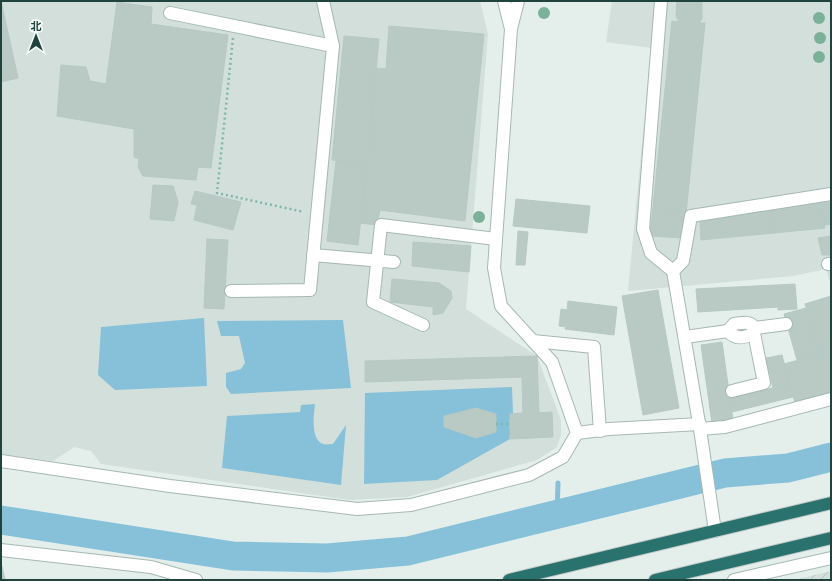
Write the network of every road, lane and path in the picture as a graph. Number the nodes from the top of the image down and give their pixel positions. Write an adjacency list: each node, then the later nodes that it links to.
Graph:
1 (323, 1): 8 (street)
2 (504, 1): 7 (street)
3 (518, 1): 7 (street)
4 (661, 1): 15 (street)
5 (170, 13): 6 (street)
6 (234, 26): 8 (street); 10 (path)
7 (511, 29): 11 (street)
8 (333, 46): 10 (street)
9 (831, 194): 15 (street)
10 (317, 214): 12 (street)
11 (496, 239): 13 (street); 21 (street)
12 (313, 255): 13 (street); 16 (street)
13 (378, 261): 14 (street); 18 (street)
14 (394, 262)
15 (673, 271): 20 (street)
16 (231, 291)
17 (786, 324): 19 (street)
18 (422, 325)
19 (755, 330): 20 (street); 22 (street)
20 (685, 337): 26 (street)
21 (533, 341): 27 (street); 28 (street)
22 (732, 391)
23 (831, 399): 26 (street)
24 (496, 424): 25 (path)
25 (510, 424)
26 (700, 430): 27 (street); 31 (street)
27 (600, 431): 28 (street)
28 (577, 433): 29 (street)
29 (1, 460)
30 (831, 503): 31 (highway)
31 (715, 531): 37 (highway)
32 (831, 538): 35 (highway)
33 (1, 550): 36 (street)
34 (831, 558): 39 (street)
35 (680, 577): 38 (highway)
36 (196, 580)
37 (509, 580)
38 (655, 580)
39 (734, 580)

